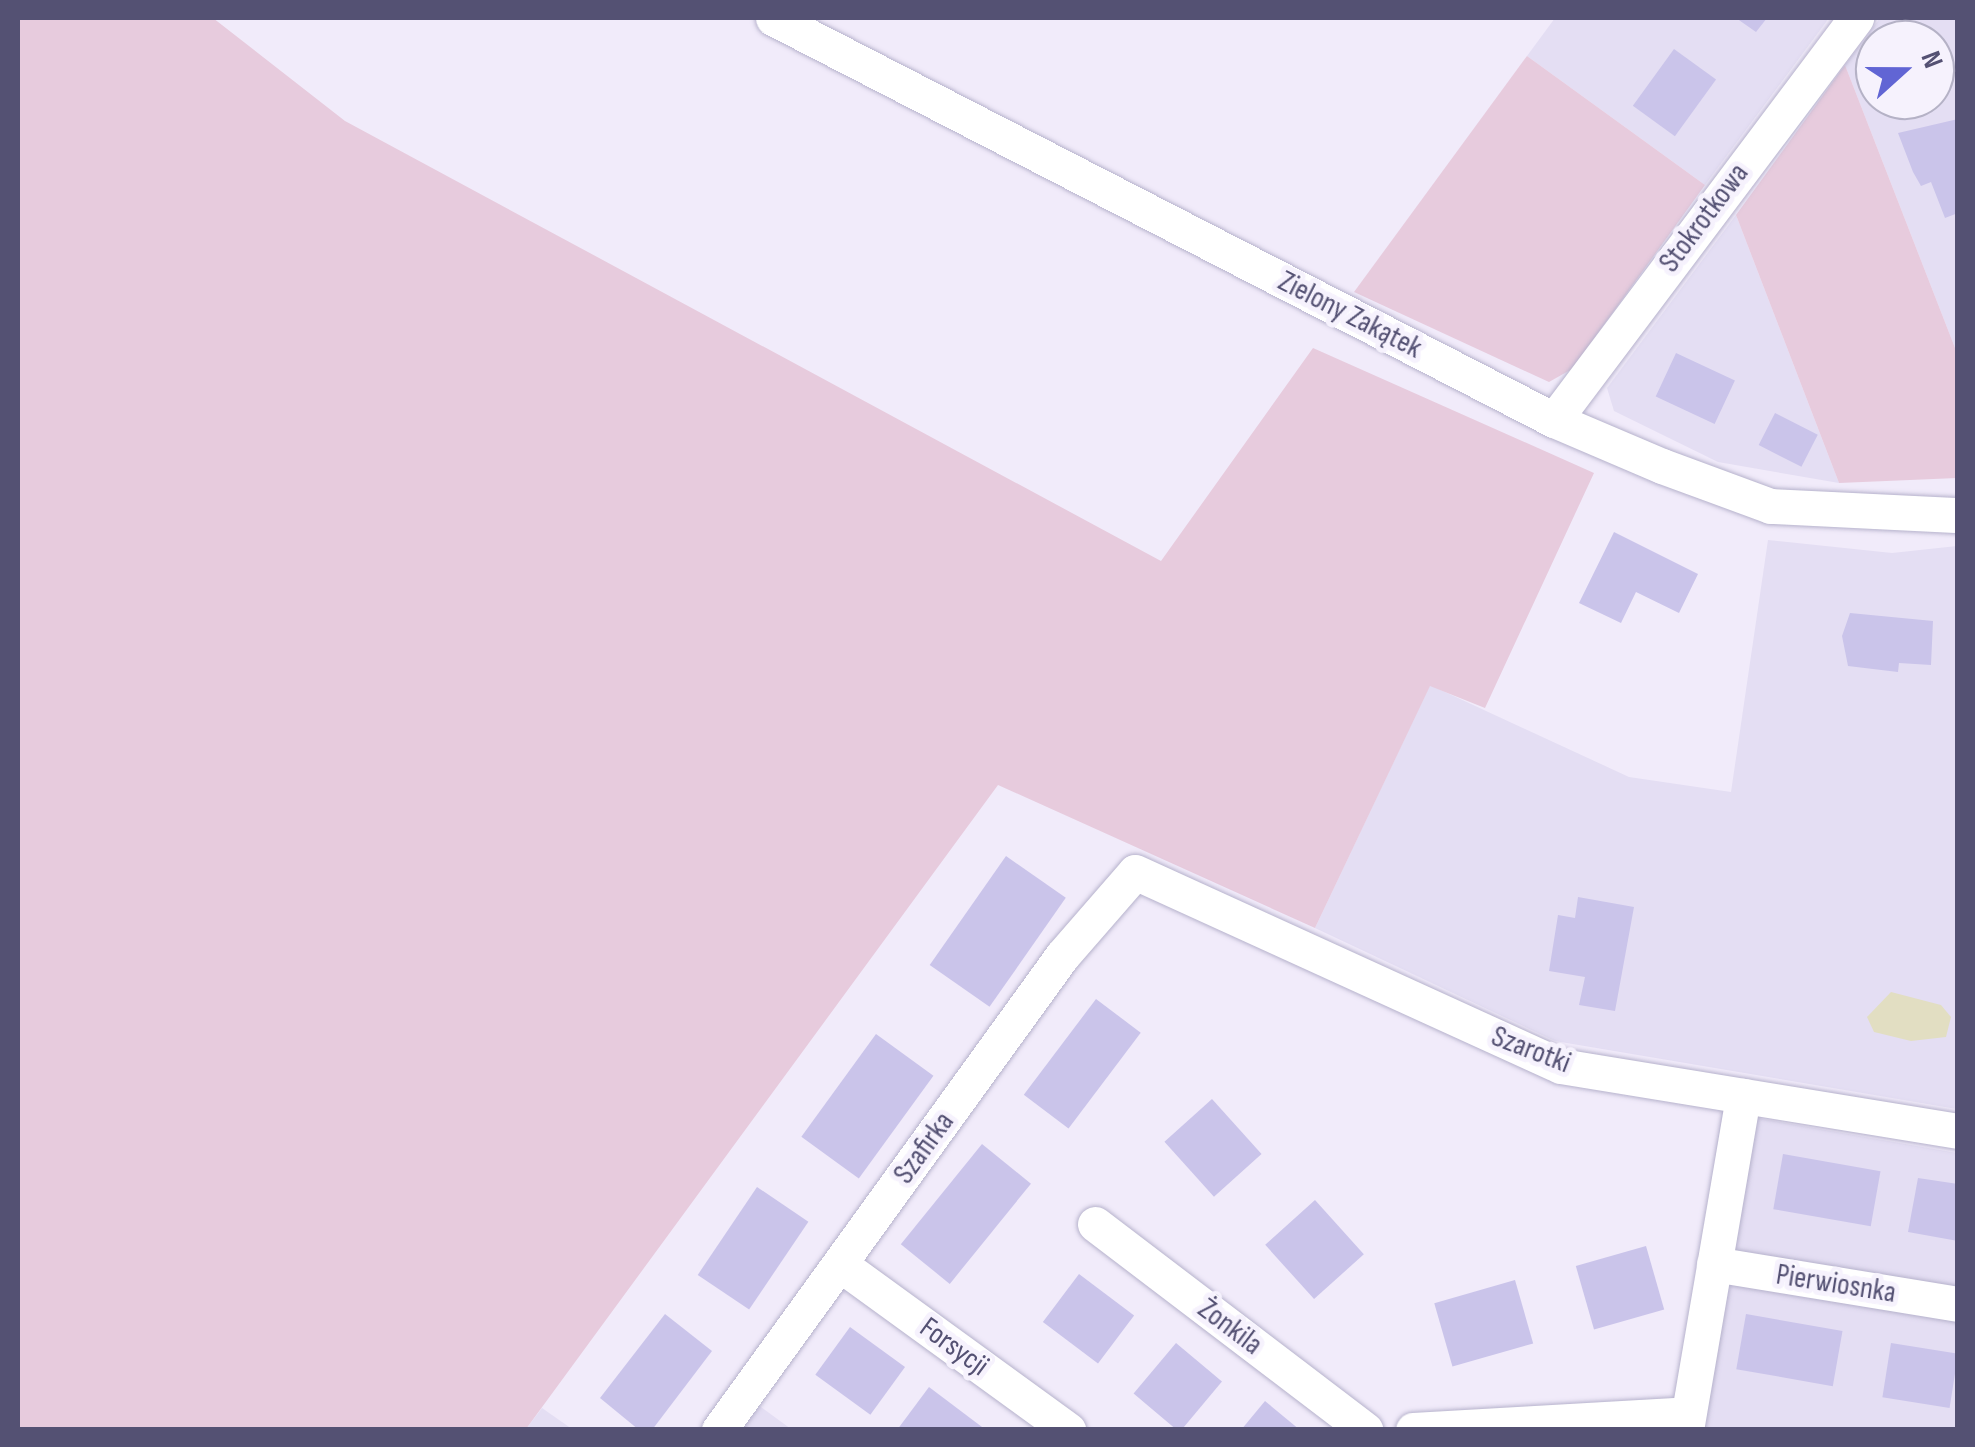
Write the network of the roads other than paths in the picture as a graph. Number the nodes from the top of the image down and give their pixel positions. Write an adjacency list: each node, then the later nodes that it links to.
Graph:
1 (773, 18): 3 (street, Zielony Zakątek)
2 (1856, 18): 3 (street, Stokrotkowa)
3 (1554, 420): 4 (street, Zielony Zakątek)
4 (1958, 514)
5 (1135, 872): 6 (street, Szarotki); 10 (street, Szafirka)
6 (1742, 1096): 7 (street, Szarotki); 9 (street)
7 (1958, 1131)
8 (1094, 1224): 15 (street, Żonkila)
9 (1714, 1264): 11 (street, Pierwiosnka); 12 (street)
10 (841, 1265): 13 (street, Szafirka); 14 (street, Forsycji)
11 (1958, 1304)
12 (1687, 1422): 16 (street)
13 (736, 1424)
14 (1068, 1430)
15 (1365, 1430)
16 (1413, 1430)

